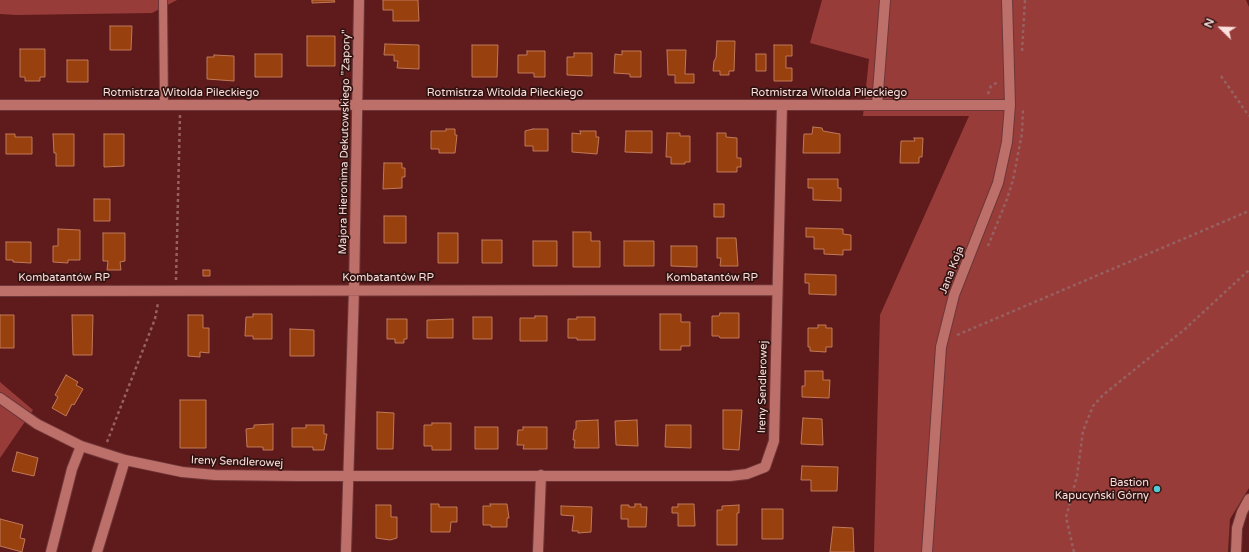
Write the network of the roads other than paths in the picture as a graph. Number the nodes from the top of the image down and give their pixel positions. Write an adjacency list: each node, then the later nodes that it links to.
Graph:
1 (163, 0): 6 (lane)
2 (359, 0): 7 (street, Majora Hieronima Dekutowskiego "Zapory")
3 (885, 0): 9 (street)
4 (1007, 0): 10 (street, Jana Koja)
5 (0, 105): 6 (street, Rotmistrza Witolda Pileckiego)
6 (164, 105): 7 (street, Rotmistrza Witolda Pileckiego)
7 (358, 105): 8 (street, Rotmistrza Witolda Pileckiego); 11 (street, Majora Hieronima Dekutowskiego "Zapory")
8 (782, 105): 9 (street, Rotmistrza Witolda Pileckiego); 12 (street, Ireny Sendlerowej)
9 (877, 105): 10 (street, Rotmistrza Witolda Pileckiego)
10 (1010, 105): 24 (street, Jana Koja)
11 (354, 290): 12 (street, Kombatantów RP); 13 (street, Kombatantów RP); 17 (street, Majora Hieronima Dekutowskiego "Zapory")
12 (776, 290): 18 (street, Ireny Sendlerowej)
13 (0, 291)
14 (0, 398): 15 (street, Ireny Sendlerowej)
15 (81, 446): 16 (street, Ireny Sendlerowej); 20 (street)
16 (125, 460): 17 (street, Ireny Sendlerowej); 21 (street)
17 (349, 476): 18 (street, Ireny Sendlerowej); 22 (street)
18 (541, 476): 23 (street)
19 (1249, 499): 25 (street)
20 (51, 552)
21 (97, 552)
22 (346, 552)
23 (538, 552)
24 (927, 552)
25 (1236, 552)

